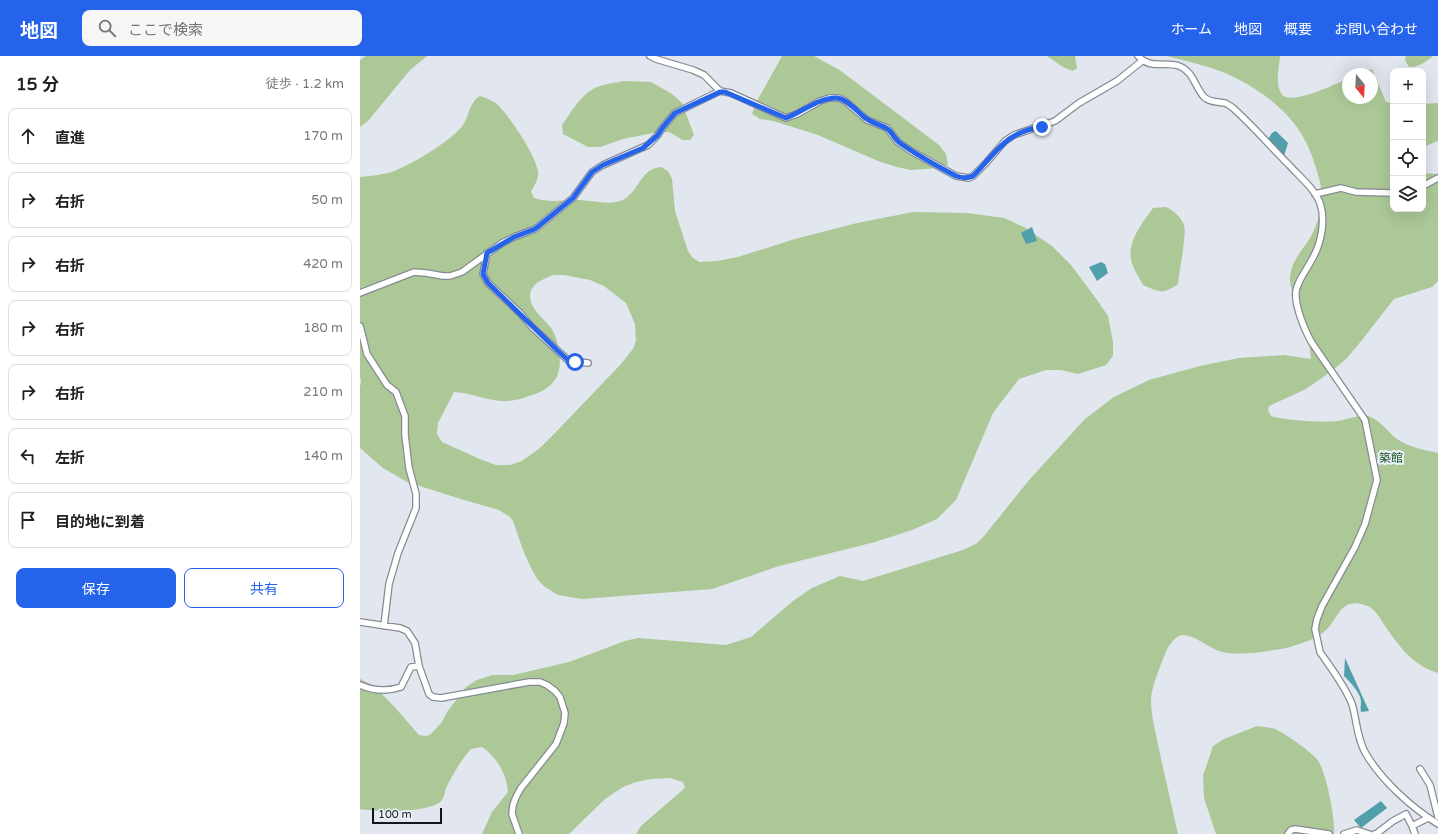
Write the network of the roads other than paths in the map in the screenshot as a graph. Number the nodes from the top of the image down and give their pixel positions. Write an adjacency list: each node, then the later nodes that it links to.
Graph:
1 (650, 56): 3 (street)
2 (1140, 58): 3 (street); 7 (street)
3 (720, 92): 8 (street)
4 (1438, 178): 5 (street)
5 (1426, 184)
6 (1390, 193): 7 (street)
7 (1315, 194): 18 (street)
8 (487, 253): 9 (street); 11 (street)
9 (360, 293)
10 (360, 326): 13 (street)
11 (588, 363)
12 (360, 622): 13 (street)
13 (384, 626): 14 (street)
14 (419, 666): 15 (street); 21 (street)
15 (360, 685)
16 (1420, 769): 17 (street)
17 (1438, 817)
18 (1428, 818): 19 (street); 20 (street)
19 (1438, 824)
20 (1412, 826): 26 (street); 27 (street)
21 (519, 834)
22 (1288, 834): 23 (street)
23 (1329, 834)
24 (1344, 834): 25 (street)
25 (1369, 834)
26 (1374, 834)
27 (1415, 834)

